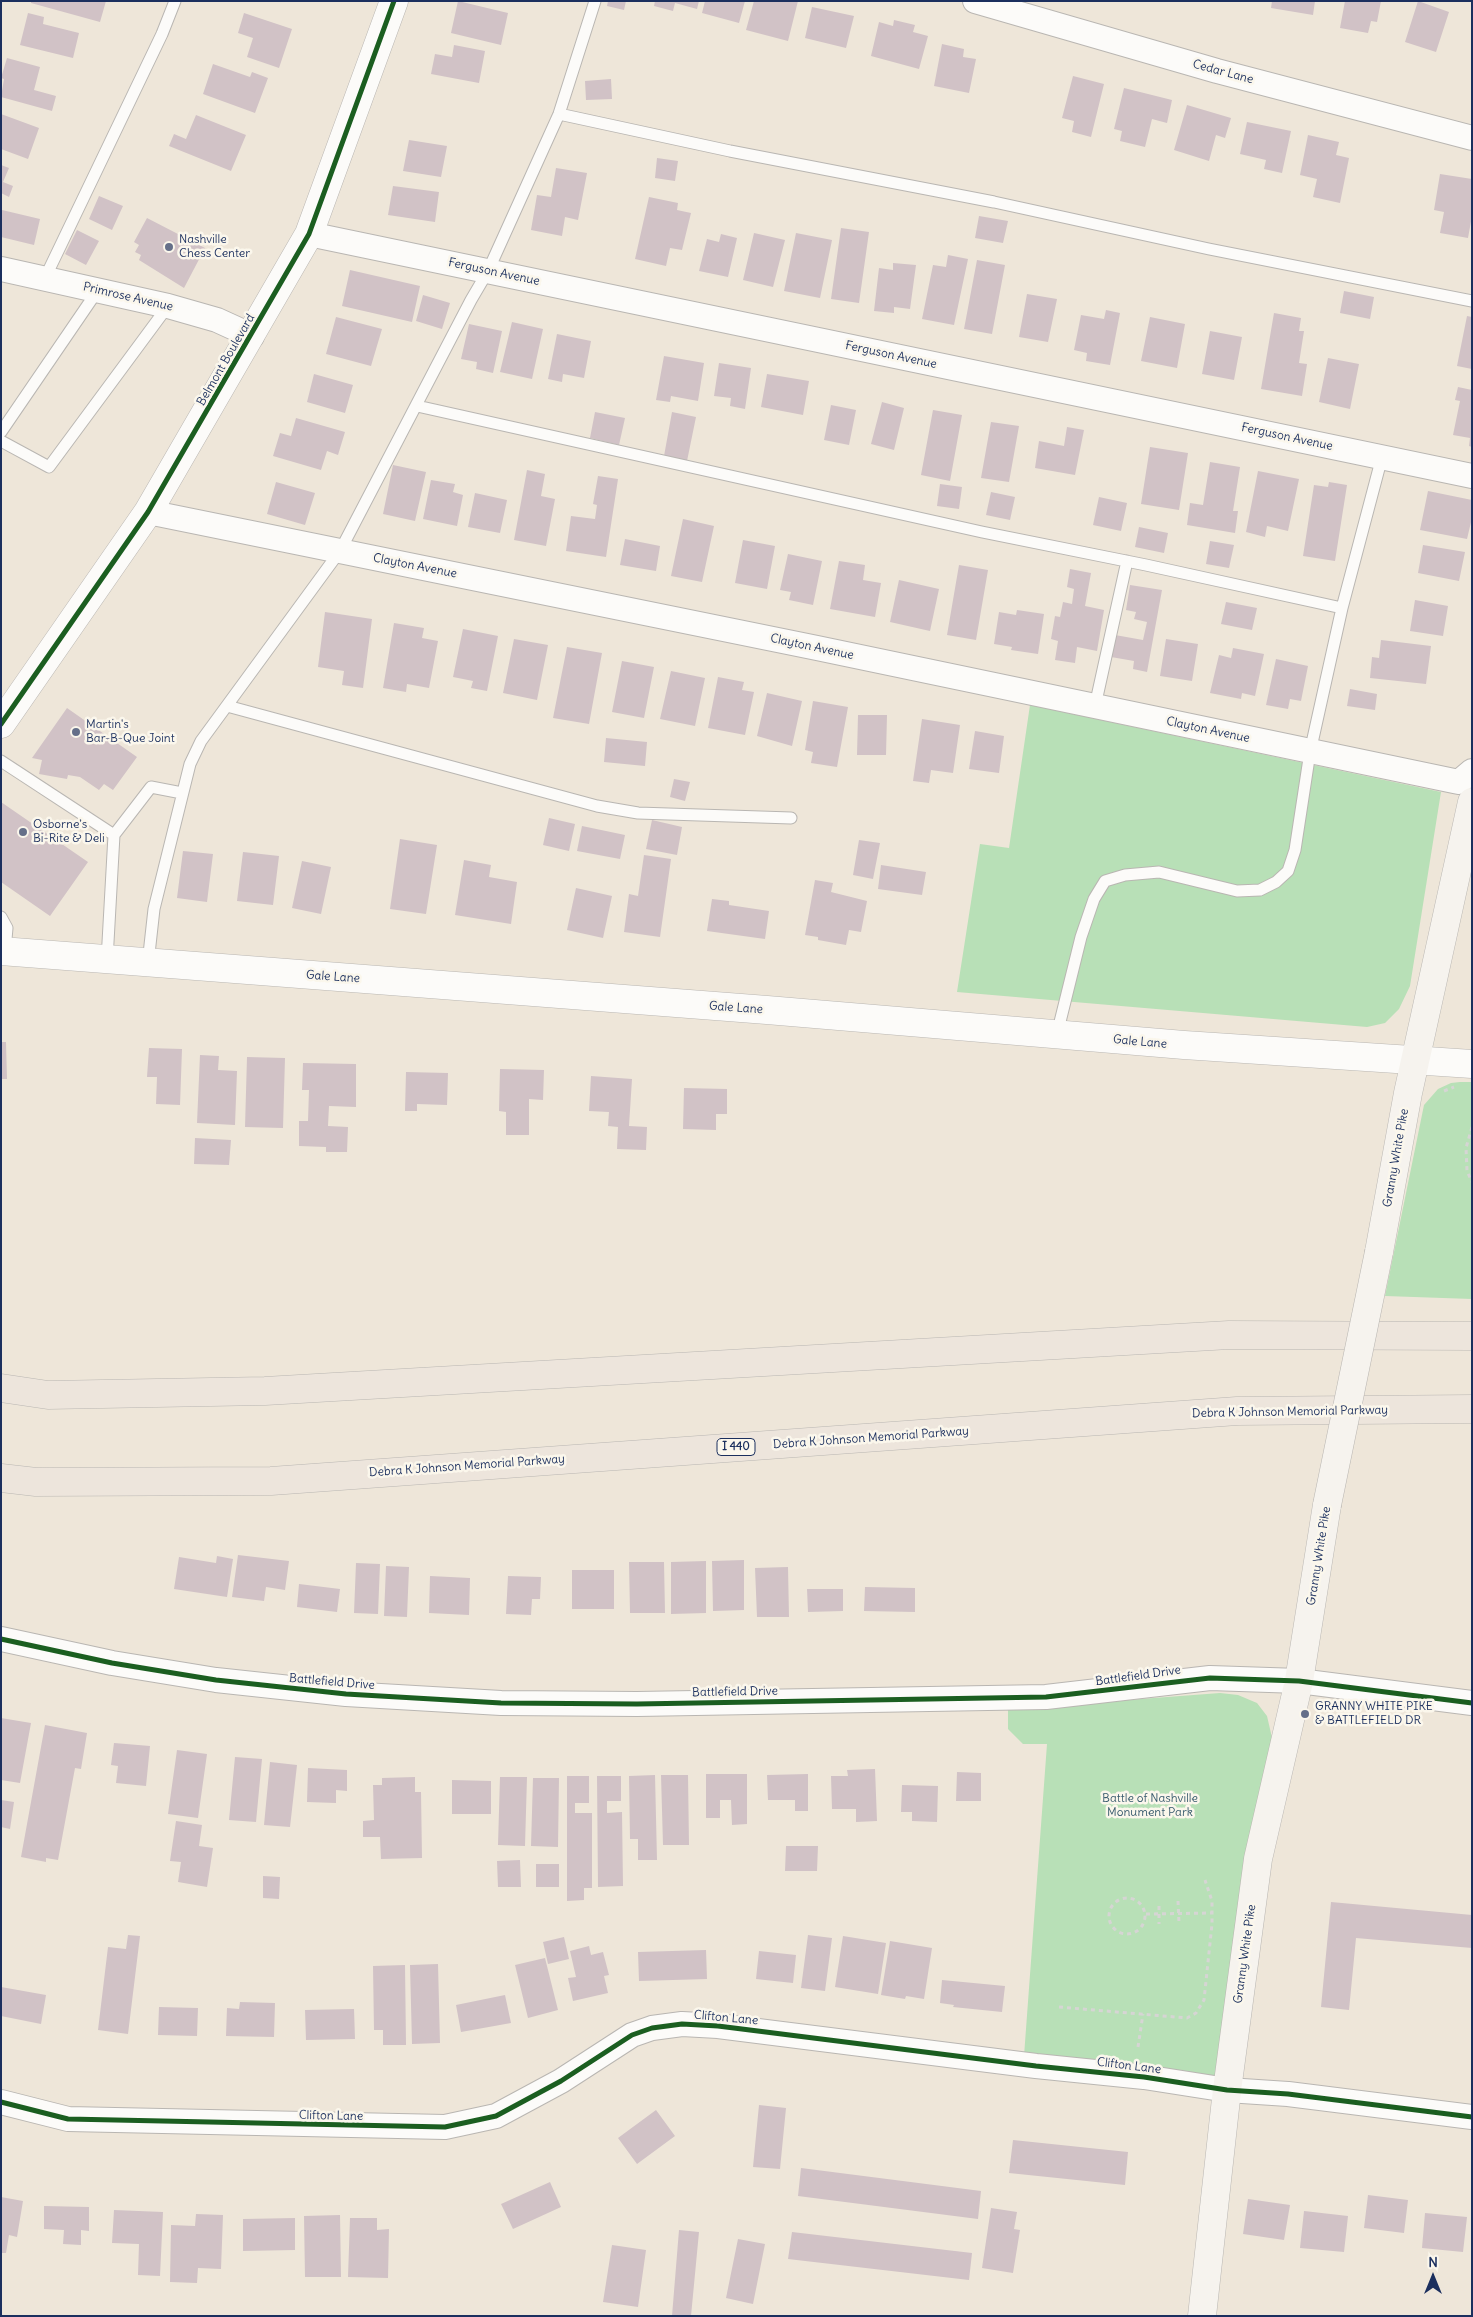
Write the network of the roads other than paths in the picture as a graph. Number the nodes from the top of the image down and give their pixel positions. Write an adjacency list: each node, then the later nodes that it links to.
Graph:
1 (175, 1): 10 (lane)
2 (394, 1): 7 (street, Belmont Boulevard)
3 (595, 1): 5 (lane)
4 (975, 1): 6 (street, Cedar Lane)
5 (559, 114): 8 (lane); 12 (lane)
6 (1472, 138)
7 (309, 234): 8 (street, Ferguson Avenue); 14 (street, Belmont Boulevard)
8 (488, 271): 15 (lane); 18 (street, Ferguson Avenue)
9 (6, 274): 10 (street, Primrose Avenue)
10 (45, 278): 11 (street, Primrose Avenue)
11 (98, 290): 13 (street, Primrose Avenue); 16 (lane)
12 (1472, 301)
13 (168, 306): 14 (street, Primrose Avenue); 17 (lane)
14 (252, 336): 20 (street, Belmont Boulevard)
15 (417, 406): 21 (lane); 22 (lane)
16 (1, 432)
17 (1, 441)
18 (1382, 457): 19 (street, Ferguson Avenue); 23 (lane)
19 (1472, 476)
20 (148, 512): 21 (street, Clayton Avenue); 26 (street, Belmont Boulevard)
21 (340, 551): 24 (lane); 25 (street, Clayton Avenue)
22 (1127, 561): 23 (lane); 25 (lane)
23 (1342, 608): 27 (lane)
24 (227, 706): 30 (lane); 32 (lane)
25 (1094, 706): 27 (street, Clayton Avenue)
26 (1, 724)
27 (1310, 752): 29 (street, Clayton Avenue); 38 (lane)
28 (1, 761): 33 (lane)
29 (1472, 771)
30 (182, 793): 33 (lane); 37 (lane)
31 (1472, 802): 39 (main road, Granny White Pike)
32 (791, 818)
33 (114, 835): 36 (lane)
34 (1, 917): 35 (lane)
35 (3, 952): 36 (street, Gale Lane)
36 (107, 960): 37 (street, Gale Lane)
37 (148, 963): 38 (street, Gale Lane)
38 (1057, 1035): 39 (street, Gale Lane)
39 (1416, 1060): 40 (street, Gale Lane); 46 (main road, Granny White Pike, bridge)
40 (1472, 1064)
41 (1472, 1336): 42 (highway)
42 (1, 1388)
43 (1472, 1409): 44 (highway, Debra K Johnson Memorial Parkway / I 440)
44 (1, 1478)
45 (1, 1639): 46 (street, Battlefield Drive)
46 (1299, 1681): 47 (street, Battlefield Drive); 48 (main road, Granny White Pike)
47 (1472, 1703)
48 (1227, 2090): 49 (street, Clifton Lane); 50 (street, Clifton Lane); 51 (main road, Granny White Pike)
49 (1, 2102)
50 (1472, 2117)
51 (1202, 2316)

